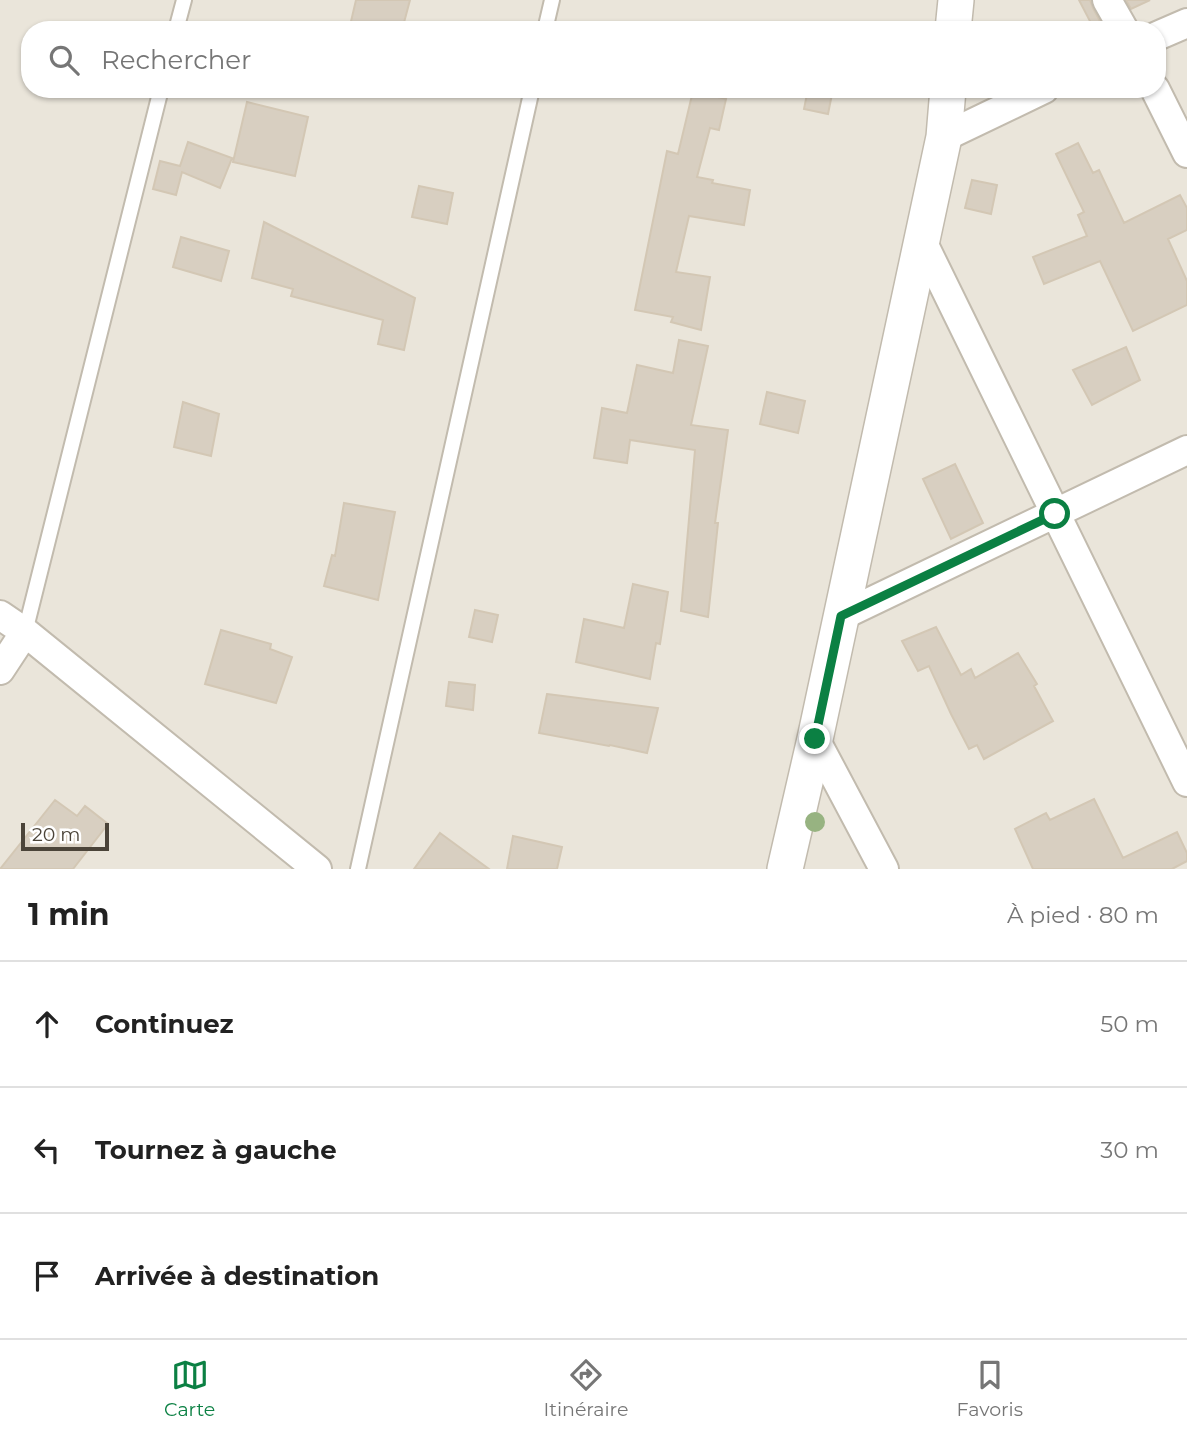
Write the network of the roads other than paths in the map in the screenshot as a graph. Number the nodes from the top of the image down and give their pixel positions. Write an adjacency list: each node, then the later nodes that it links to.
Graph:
1 (184, 0): 5 (lane)
2 (552, 0): 6 (lane)
3 (956, 0): 7 (street)
4 (1107, 0): 8 (street)
5 (178, 21)
6 (547, 21)
7 (954, 21)
8 (1119, 21)
9 (1187, 23): 10 (street)
10 (1166, 32)
11 (159, 98): 23 (lane)
12 (530, 98): 28 (lane)
13 (947, 98): 16 (street)
14 (1025, 98): 16 (street)
15 (1160, 98): 17 (street)
16 (944, 137): 18 (street)
17 (1187, 153)
18 (922, 241): 20 (street); 22 (street)
19 (1187, 450): 20 (street)
20 (1055, 514): 22 (street); 26 (street)
21 (0, 615): 23 (street)
22 (841, 616): 25 (street)
23 (24, 632): 24 (street); 27 (street)
24 (0, 670)
25 (815, 739): 29 (street); 30 (street)
26 (1187, 782)
27 (317, 869)
28 (358, 869)
29 (785, 869)
30 (884, 869)

